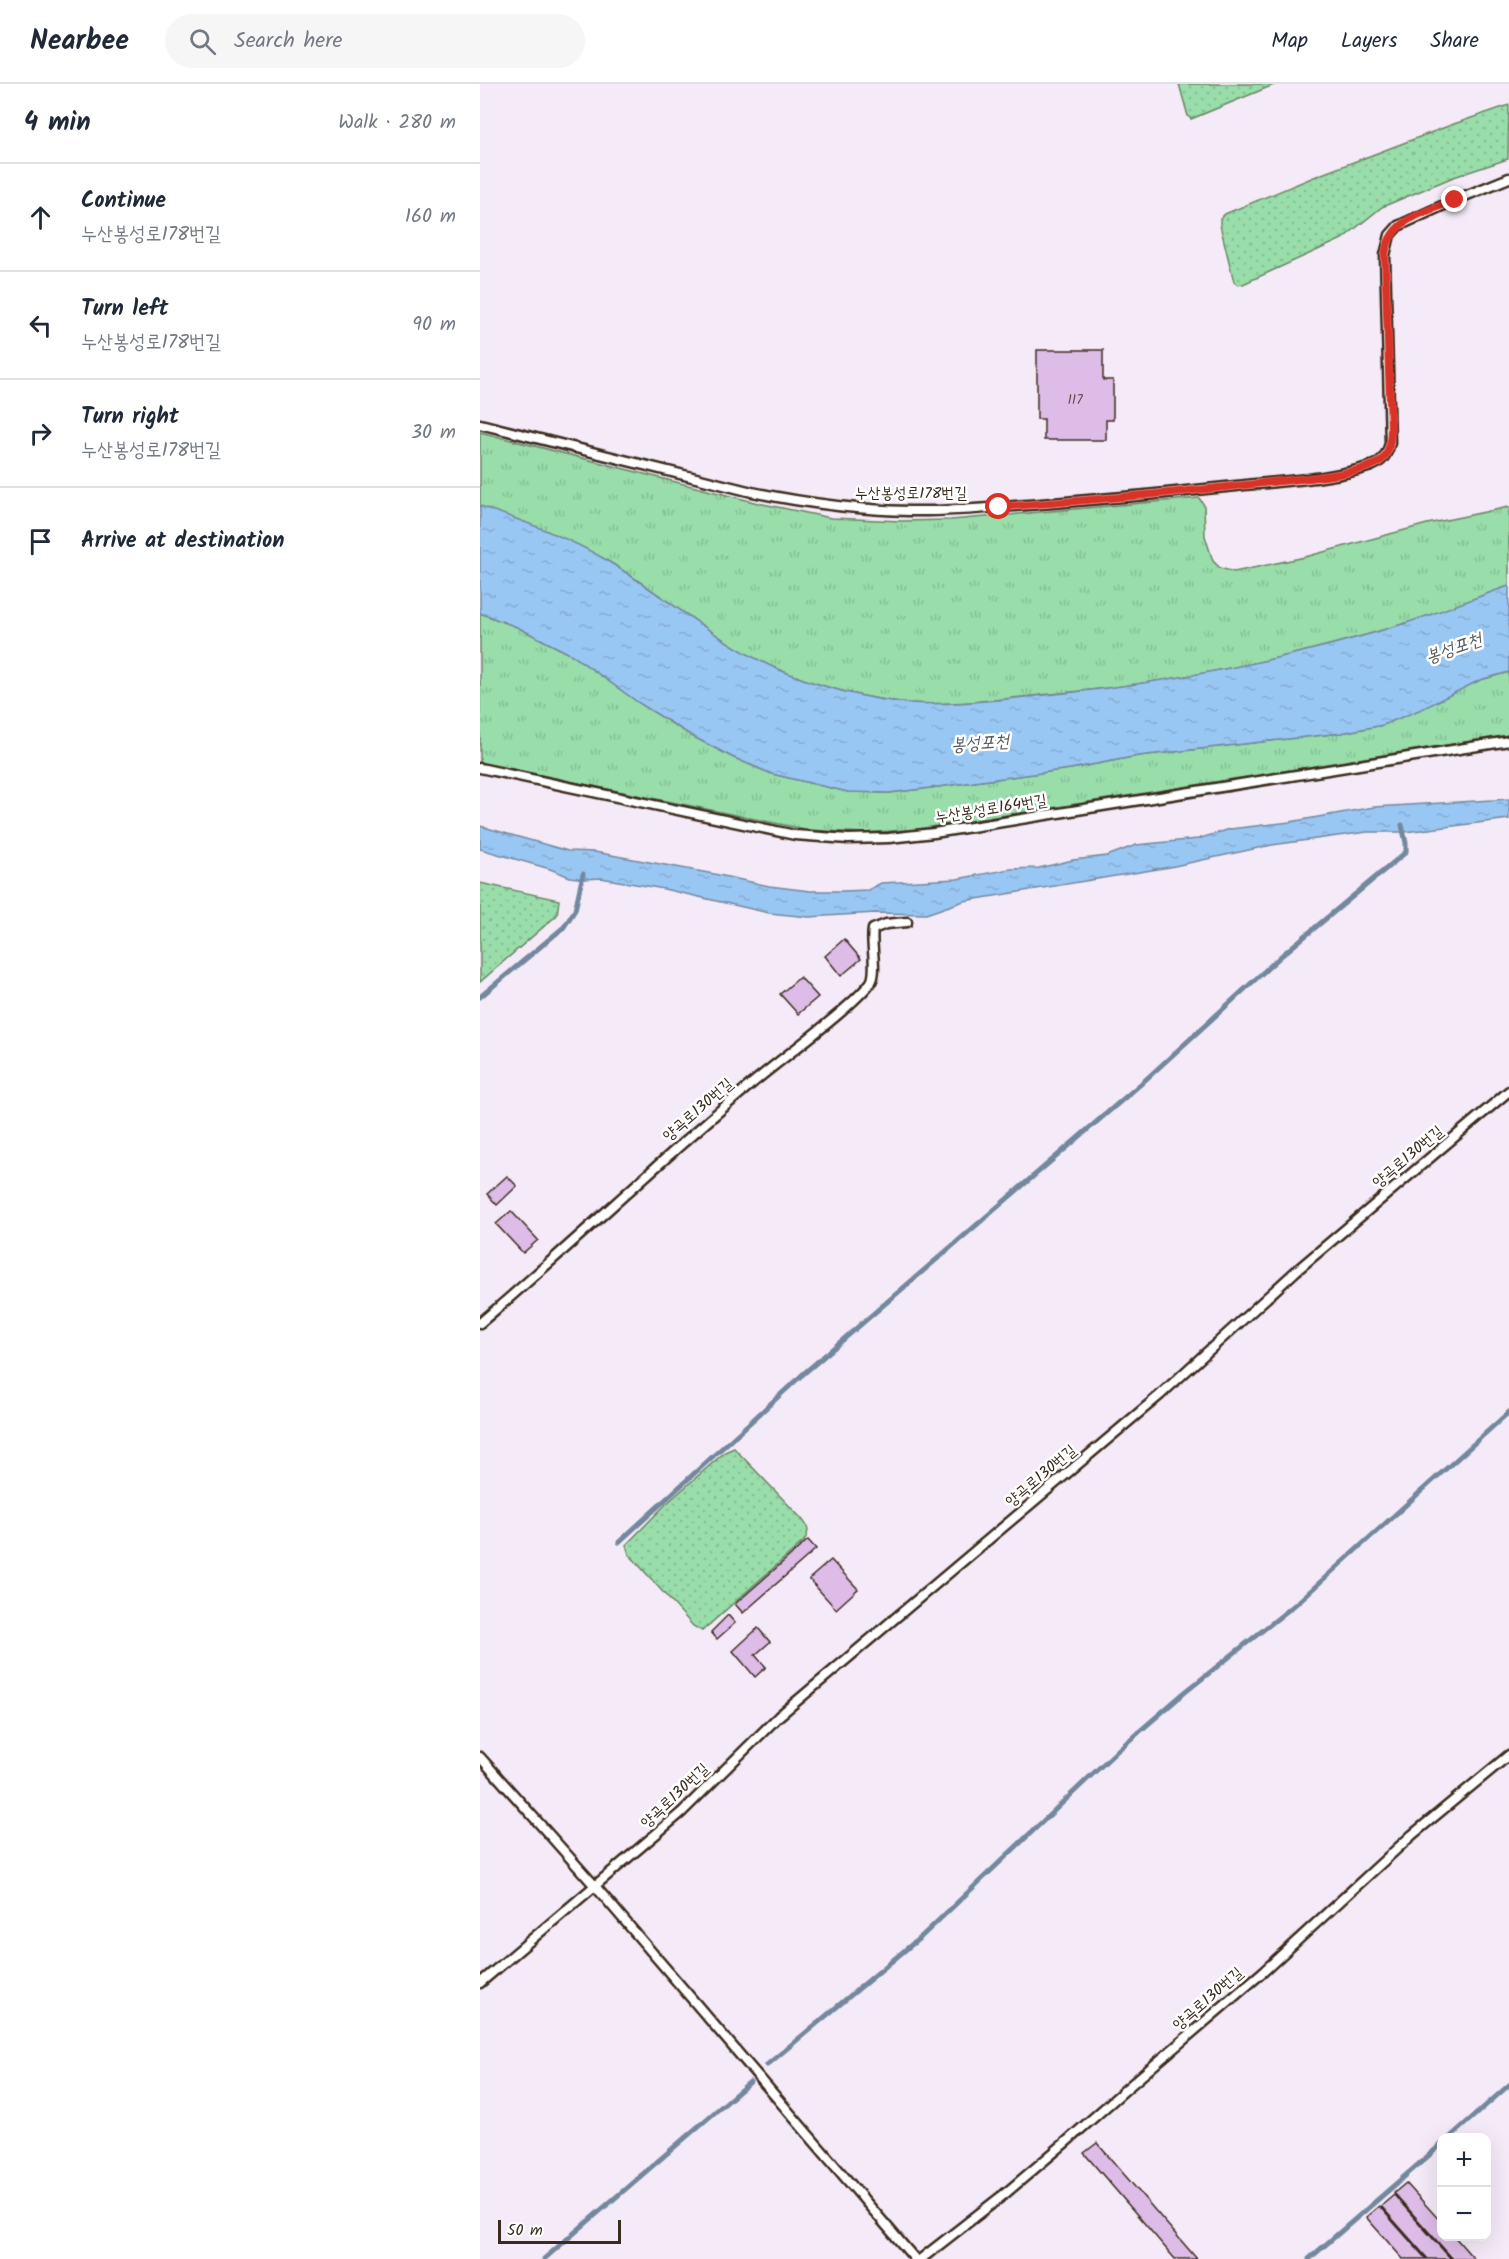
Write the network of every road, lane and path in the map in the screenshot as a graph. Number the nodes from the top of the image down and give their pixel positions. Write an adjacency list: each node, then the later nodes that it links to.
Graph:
1 (1509, 178): 2 (lane, 누산봉성로178번길)
2 (480, 424)
3 (1509, 741): 4 (lane, 누산봉성로164번길)
4 (480, 768)
5 (907, 922): 7 (lane, 양곡로130번길)
6 (1509, 1091): 10 (lane, 양곡로130번길)
7 (480, 1323)
8 (1509, 1755): 13 (lane, 양곡로130번길)
9 (480, 1757): 10 (lane)
10 (595, 1886): 11 (lane, 양곡로130번길); 12 (lane)
11 (480, 1983)
12 (915, 2259)
13 (921, 2259)

